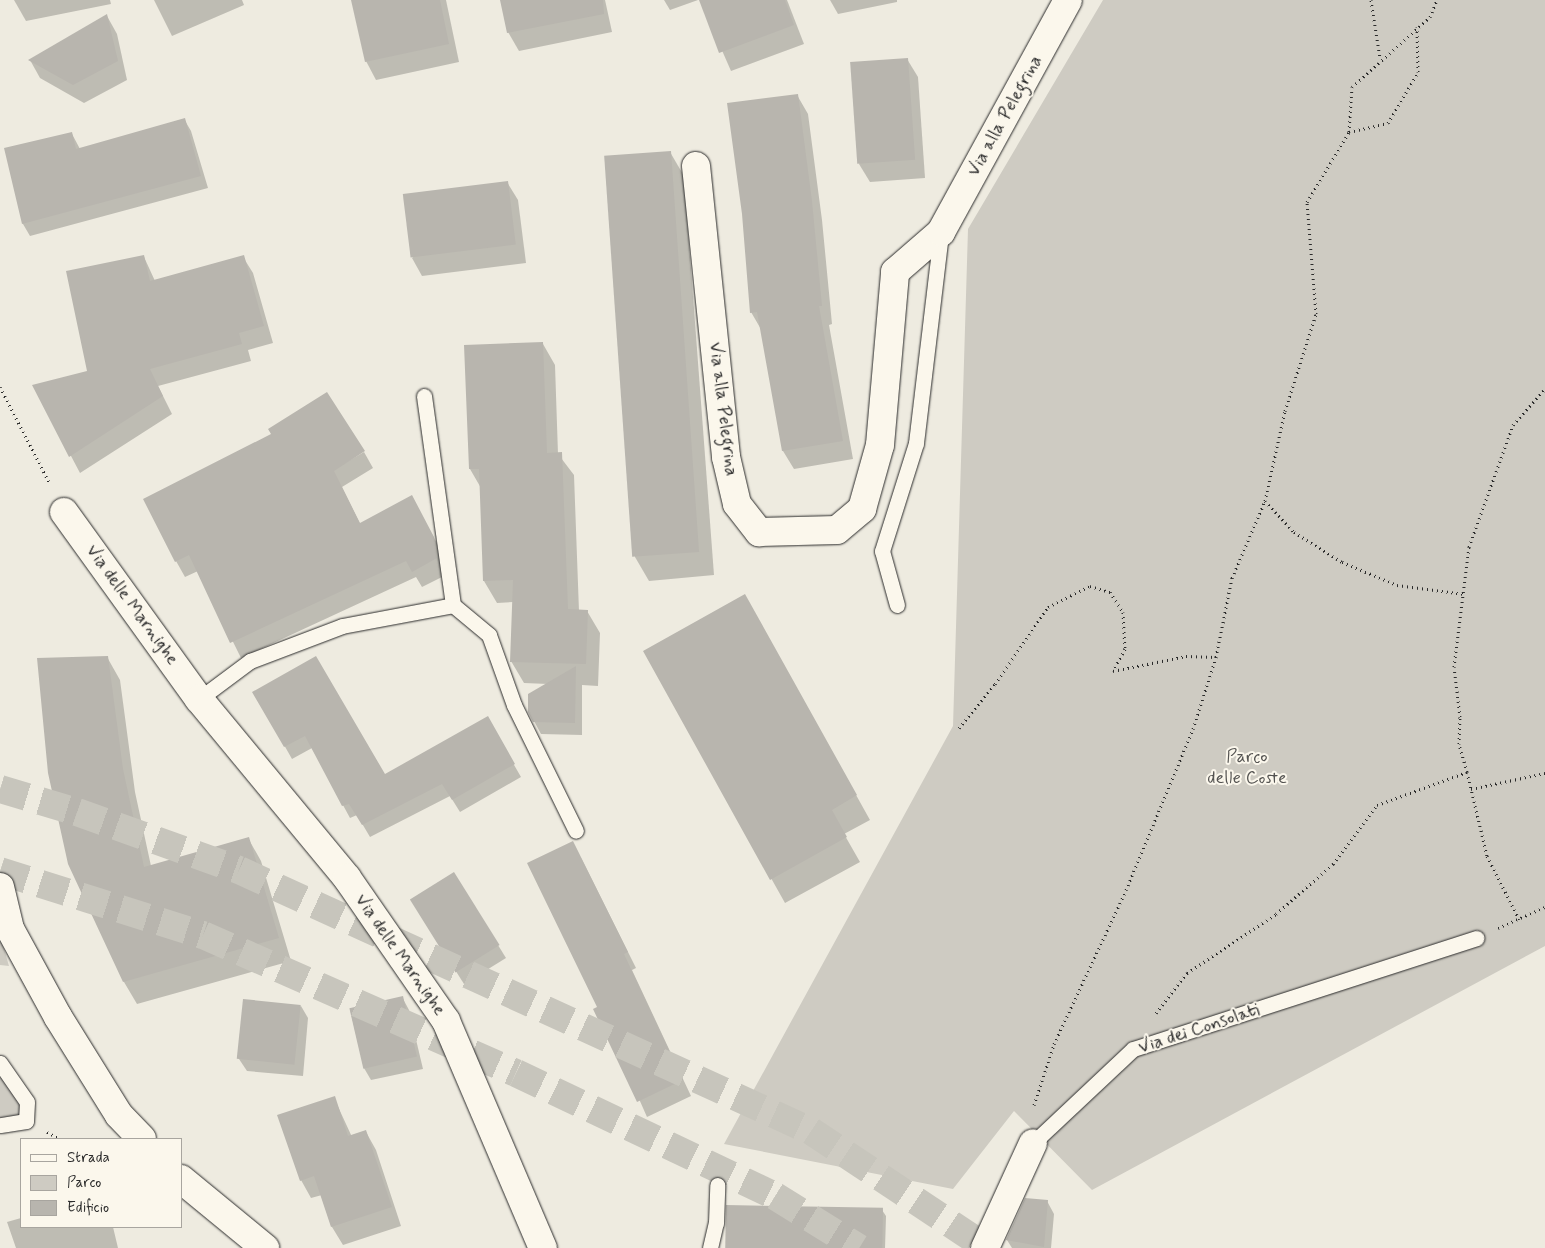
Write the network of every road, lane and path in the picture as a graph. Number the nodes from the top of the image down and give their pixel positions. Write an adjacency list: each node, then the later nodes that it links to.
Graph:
1 (1068, 0): 8 (street, Via alla Pelegrina)
2 (1371, 0): 5 (path)
3 (1437, 0): 4 (path)
4 (1417, 28): 5 (path); 6 (path)
5 (1380, 59): 6 (path)
6 (1349, 132): 12 (path)
7 (696, 166): 8 (street, Via alla Pelegrina)
8 (941, 232): 16 (lane, Via alla Pelegrina)
9 (0, 387): 13 (path)
10 (1545, 389): 14 (path)
11 (424, 396): 15 (lane)
12 (1265, 501): 14 (path); 17 (path)
13 (64, 512): 18 (street, Via delle Marnighe)
14 (1464, 594): 20 (path)
15 (453, 605): 18 (lane); 23 (lane)
16 (897, 605)
17 (1216, 657): 19 (path); 32 (path)
18 (199, 698): 36 (street, Via delle Marnighe)
19 (959, 728)
20 (1467, 772): 22 (path); 28 (path)
21 (1545, 772): 22 (path)
22 (1471, 789): 26 (path)
23 (576, 832)
24 (0, 887): 31 (street)
25 (1545, 907): 26 (path)
26 (1519, 919): 27 (path)
27 (1476, 938): 28 (lane, Via dei Consolati)
28 (1133, 1049): 32 (lane, Via dei Consolati)
29 (0, 1064): 30 (lane)
30 (0, 1125)
31 (141, 1138)
32 (1033, 1143): 38 (street, Via dei Consolati)
33 (182, 1180): 35 (street)
34 (717, 1185): 37 (lane)
35 (265, 1248)
36 (543, 1248)
37 (710, 1248)
38 (985, 1248)

